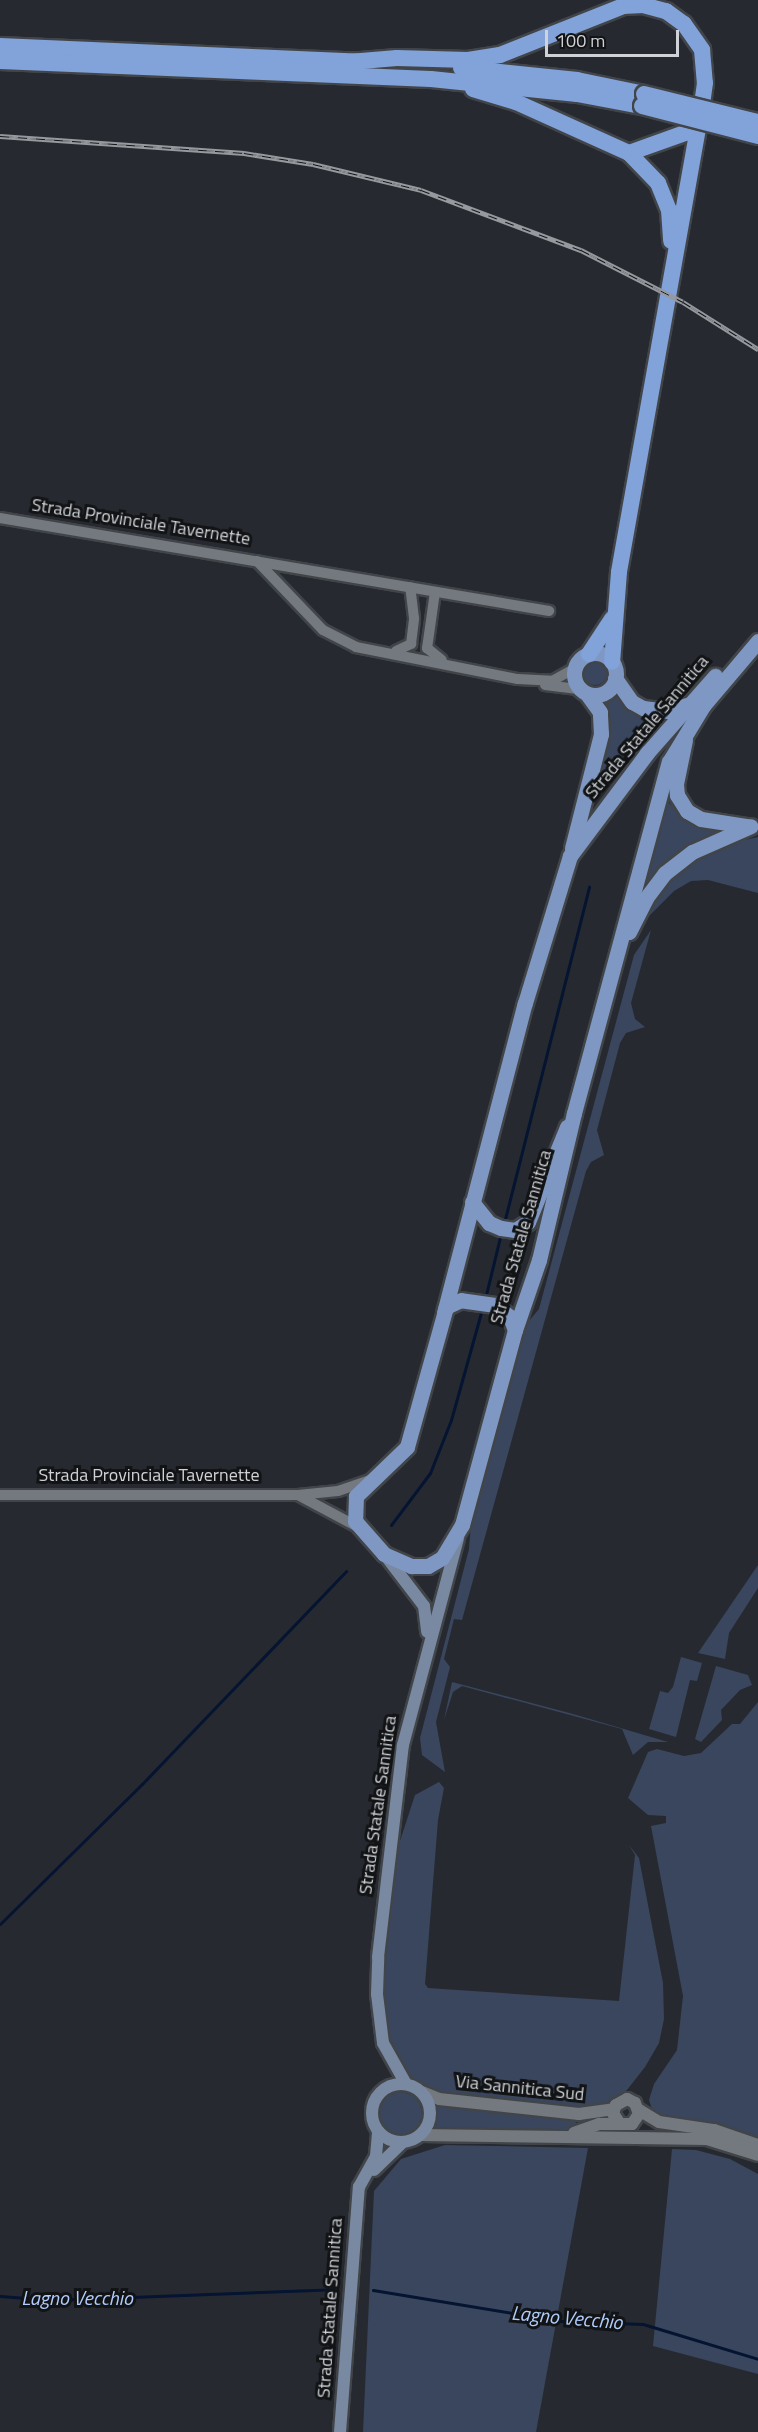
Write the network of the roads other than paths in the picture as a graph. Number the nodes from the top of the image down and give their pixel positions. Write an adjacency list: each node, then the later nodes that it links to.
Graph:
1 (0, 46): 3 (highway)
2 (0, 61): 4 (highway)
3 (350, 62): 5 (highway); 6 (highway)
4 (431, 79): 5 (highway); 9 (highway)
5 (643, 100): 7 (highway, bridge); 8 (highway, bridge)
6 (700, 117): 9 (highway); 10 (highway)
7 (758, 122)
8 (758, 136)
9 (629, 153): 10 (highway)
10 (671, 275): 16 (highway)
11 (0, 518): 12 (street, Strada Provinciale Tavernette)
12 (257, 561): 13 (street); 19 (street, Strada Provinciale Tavernette)
13 (410, 587): 14 (street); 19 (street)
14 (435, 592): 15 (street); 21 (street)
15 (549, 611)
16 (614, 615): 20 (highway); 23 (highway)
17 (758, 626): 26 (main road, Strada Statale Sannitica)
18 (758, 641): 27 (main road, Strada Statale Sannitica)
19 (390, 652): 21 (street, Strada Provinciale Tavernette)
20 (590, 654): 22 (main road); 23 (main road)
21 (450, 664): 24 (street, Strada Provinciale Tavernette)
22 (574, 668): 24 (street, Strada Provinciale Tavernette); 25 (main road)
23 (614, 670): 25 (main road); 26 (main road)
24 (528, 680): 25 (street, Strada Provinciale Tavernette)
25 (584, 691): 29 (main road, Strada Statale Sannitica)
26 (689, 704): 29 (main road, Strada Statale Sannitica)
27 (685, 734): 28 (main road, Strada Statale Sannitica); 30 (main road, Strada Statale Sannitica)
28 (754, 826): 30 (main road, Strada Statale Sannitica)
29 (570, 856): 32 (main road, Strada Statale Sannitica)
30 (616, 959): 31 (main road, Strada Statale Sannitica)
31 (574, 1113): 32 (main road); 34 (main road, Strada Statale Sannitica)
32 (472, 1202): 33 (main road, Strada Statale Sannitica)
33 (445, 1311): 34 (main road); 35 (main road, Strada Statale Sannitica)
34 (515, 1330): 38 (main road, Strada Statale Sannitica)
35 (370, 1479): 36 (street, Strada Provinciale Tavernette); 39 (main road, Strada Statale Sannitica)
36 (298, 1495): 37 (street, Strada Provinciale Tavernette); 39 (street, Strada Provinciale Tavernette)
37 (0, 1496)
38 (462, 1525): 40 (main road, Strada Statale Sannitica); 41 (main road, Strada Statale Sannitica)
39 (358, 1527): 40 (main road, Strada Statale Sannitica)
40 (384, 1554): 41 (main road)
41 (427, 1642): 42 (main road, Strada Statale Sannitica)
42 (389, 2059): 43 (main road, Strada Statale Sannitica); 44 (main road, Strada Statale Sannitica)
43 (406, 2084): 44 (main road); 45 (main road, Via Sannitica Sud)
44 (386, 2088): 49 (main road)
45 (422, 2092): 46 (street, Via Sannitica Sud); 50 (main road)
46 (614, 2109): 47 (street, Via Sannitica Sud); 48 (street)
47 (639, 2110): 48 (street); 54 (street, Via Sannitica Sud)
48 (626, 2124): 51 (street, Via Sannitica Sud); 52 (street, Via Sannitica Sud)
49 (378, 2131): 53 (main road); 56 (main road, Strada Statale Sannitica)
50 (421, 2135): 51 (street, Via Sannitica Sud); 53 (main road, Via Sannitica Sud)
51 (564, 2136): 52 (street, Via Sannitica Sud)
52 (685, 2138): 55 (street, Via Sannitica Sud)
53 (403, 2142): 56 (main road)
54 (758, 2145)
55 (758, 2155)
56 (359, 2187): 57 (main road, Strada Statale Sannitica)
57 (340, 2432)

